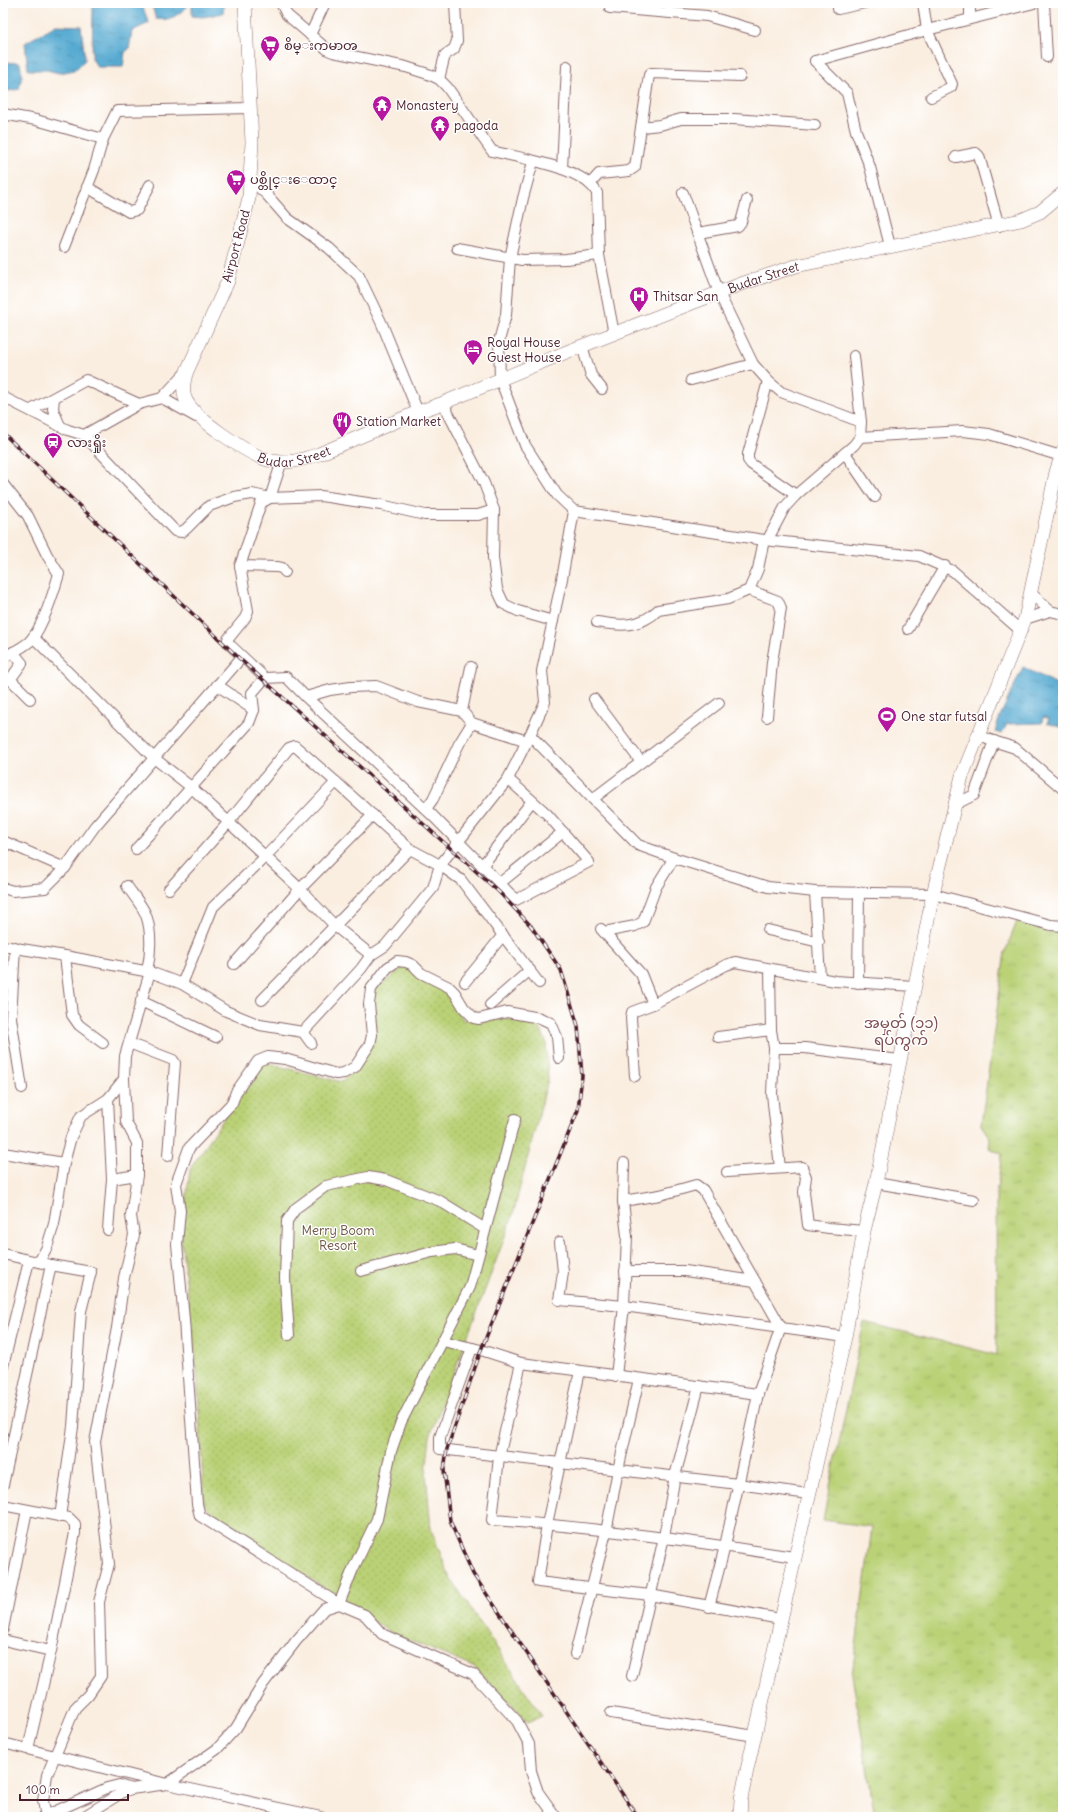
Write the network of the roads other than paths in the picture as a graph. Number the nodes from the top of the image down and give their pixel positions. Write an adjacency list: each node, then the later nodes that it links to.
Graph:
1 (245, 3): 22 (main road, Airport Road)
2 (281, 3): 16 (street)
3 (325, 3): 16 (street)
4 (455, 3): 20 (street)
5 (865, 3): 12 (street)
6 (923, 3): 15 (street)
7 (970, 3): 13 (street)
8 (1034, 3): 13 (street)
9 (1044, 3): 17 (street)
10 (643, 7): 11 (street); 14 (street)
11 (610, 8)
12 (838, 9)
13 (970, 19): 15 (street)
14 (756, 30)
15 (927, 30): 21 (street); 39 (street)
16 (310, 35): 20 (street)
17 (1047, 57)
18 (567, 66): 29 (street)
19 (740, 76): 25 (street)
20 (439, 79): 28 (street)
21 (931, 97)
22 (250, 108): 26 (street); 30 (main road, Airport Road)
23 (3, 114): 26 (street)
24 (815, 125): 25 (street)
25 (641, 127): 31 (street)
26 (102, 139): 33 (street)
27 (956, 157): 37 (street)
28 (533, 162): 29 (street); 43 (street)
29 (562, 169): 31 (street)
30 (250, 179): 49 (main road, Airport Road); 61 (street)
31 (590, 184): 42 (street)
32 (150, 185): 33 (street)
33 (87, 188): 40 (street)
34 (683, 193): 38 (street)
35 (1063, 193): 37 (main road, Budar Street)
36 (747, 200): 38 (street)
37 (999, 226): 39 (main road, Budar Street)
38 (698, 233): 44 (street)
39 (890, 246): 44 (main road, Budar Street)
40 (64, 247)
41 (457, 248): 43 (street)
42 (599, 255): 43 (street); 45 (street)
43 (510, 258): 50 (street)
44 (719, 293): 45 (main road, Budar Street); 48 (street)
45 (614, 334): 46 (main road, Budar Street)
46 (582, 346): 50 (main road, Budar Street); 54 (street)
47 (854, 356): 63 (street)
48 (753, 364): 51 (street); 52 (street)
49 (187, 370): 53 (main road, Airport Road); 57 (street)
50 (500, 379): 58 (main road, Budar Street); 75 (street)
51 (691, 380)
52 (768, 381): 63 (street); 71 (street)
53 (183, 384): 62 (main road, Budar Street)
54 (602, 390)
55 (3, 397): 60 (street)
56 (54, 398): 59 (street); 60 (street); 64 (street)
57 (162, 398): 59 (street); 62 (street)
58 (443, 403): 61 (main road, Budar Street); 74 (street)
59 (139, 404): 65 (street)
60 (31, 410): 64 (street)
61 (418, 412): 69 (main road, Budar Street)
62 (206, 422): 69 (main road, Budar Street)
63 (861, 422): 66 (street)
64 (60, 426): 65 (street)
65 (84, 435): 73 (street)
66 (860, 437): 67 (street); 68 (street)
67 (845, 453): 71 (street); 72 (street)
68 (1062, 454): 81 (main road)
69 (282, 461): 73 (street)
70 (3, 484): 88 (street)
71 (796, 495): 76 (street)
72 (874, 497)
73 (270, 498): 74 (street); 77 (street)
74 (494, 510): 84 (street)
75 (574, 510): 76 (street); 84 (street)
76 (766, 540): 78 (street); 80 (street)
77 (240, 566): 79 (street); 90 (street)
78 (945, 566): 86 (street); 87 (street)
79 (285, 572)
80 (748, 590): 85 (street); 101 (street)
81 (1031, 593): 82 (street); 86 (main road)
82 (1050, 611): 83 (street); 86 (street)
83 (1063, 614)
84 (553, 620): 104 (street)
85 (597, 622)
86 (1023, 625): 103 (main road)
87 (908, 629)
88 (33, 636): 89 (street); 106 (street)
89 (13, 652): 91 (street); 96 (street)
90 (242, 657): 93 (street); 94 (street)
91 (3, 658)
92 (471, 667): 100 (street)
93 (265, 678): 95 (street); 99 (street)
94 (217, 685): 99 (street); 106 (street)
95 (306, 697): 100 (street); 115 (street)
96 (30, 699)
97 (594, 699): 107 (street)
98 (719, 703): 107 (street)
99 (254, 710): 110 (street)
100 (462, 711): 102 (street)
101 (767, 717)
102 (472, 723): 104 (street); 115 (street)
103 (978, 736): 105 (street); 114 (main road)
104 (528, 738): 108 (street); 112 (street)
105 (994, 741): 111 (street); 114 (street)
106 (154, 758): 110 (street); 127 (street)
107 (641, 762): 112 (street)
108 (508, 779): 113 (street); 120 (street)
109 (336, 782): 116 (street); 117 (street); 123 (street)
110 (191, 787): 117 (street); 121 (street)
111 (1063, 789)
112 (594, 798): 124 (street)
113 (532, 801): 118 (street); 126 (street)
114 (954, 806): 135 (main road)
115 (426, 810): 120 (street)
116 (373, 815): 122 (street); 132 (street)
117 (228, 823): 123 (street); 131 (street)
118 (563, 832): 128 (street); 128 (street)
119 (3, 841): 127 (street)
120 (459, 842): 125 (street); 126 (street)
121 (136, 849)
122 (410, 849): 125 (street); 136 (street)
123 (265, 857): 132 (street); 153 (street)
124 (674, 858): 133 (street); 157 (street)
125 (440, 865): 139 (street); 143 (street)
126 (482, 866): 128 (street)
127 (66, 868): 130 (street)
128 (500, 883)
129 (127, 886): 148 (street)
130 (3, 888)
131 (169, 889)
132 (300, 889): 136 (street); 145 (street)
133 (815, 892): 134 (street); 140 (street)
134 (859, 892): 135 (street); 152 (street)
135 (933, 894): 137 (street); 154 (main road)
136 (335, 926): 143 (street); 155 (street)
137 (1063, 926)
138 (768, 930): 140 (street)
139 (503, 935): 147 (street); 150 (street)
140 (819, 942): 149 (street)
141 (3, 946): 142 (street)
142 (15, 948): 144 (street); 171 (street)
143 (371, 955): 160 (street)
144 (65, 956): 148 (street); 163 (street)
145 (234, 964)
146 (770, 969): 149 (street); 157 (street); 159 (street)
147 (530, 970): 151 (street); 158 (street)
148 (148, 972): 153 (street); 156 (street)
149 (820, 978): 152 (street)
150 (465, 982)
151 (539, 983)
152 (858, 983): 154 (street)
153 (182, 984): 160 (street)
154 (914, 986): 168 (main road)
155 (262, 1000)
156 (141, 1001): 162 (street); 164 (street)
157 (653, 1004): 169 (street)
158 (490, 1005)
159 (771, 1030): 161 (street); 166 (street)
160 (303, 1032): 165 (street)
161 (718, 1036)
162 (216, 1037)
163 (103, 1043)
164 (129, 1043): 170 (street); 175 (street)
165 (311, 1044)
166 (774, 1048): 168 (street); 178 (street)
167 (559, 1058): 228 (street)
168 (899, 1060): 182 (main road)
169 (635, 1076)
170 (124, 1079): 172 (street); 180 (street)
171 (22, 1088)
172 (108, 1099): 176 (street); 181 (street)
173 (515, 1119): 185 (street)
174 (3, 1153): 176 (street)
175 (168, 1156)
176 (64, 1163): 191 (street)
177 (624, 1163): 184 (street)
178 (780, 1168): 179 (street); 187 (street)
179 (727, 1172)
180 (137, 1175): 181 (street); 240 (street)
181 (112, 1179): 186 (street)
182 (876, 1183): 183 (street); 187 (main road)
183 (974, 1200)
184 (623, 1201): 194 (street); 195 (street)
185 (485, 1229): 190 (street); 200 (street)
186 (108, 1230)
187 (864, 1231): 201 (main road)
188 (560, 1242): 196 (street)
189 (3, 1254): 191 (street)
190 (478, 1255): 193 (street); 202 (street)
191 (34, 1261): 192 (street); 197 (street)
192 (50, 1265): 216 (street); 220 (street)
193 (361, 1271)
194 (625, 1271): 195 (street); 196 (street)
195 (755, 1281): 199 (street)
196 (624, 1306): 199 (street); 207 (street)
197 (14, 1325): 198 (street); 205 (street)
198 (3, 1327)
199 (781, 1327): 201 (street); 210 (street)
200 (289, 1335)
201 (845, 1337): 217 (main road)
202 (443, 1341): 203 (street); 228 (street)
203 (472, 1348): 204 (street); 211 (street)
204 (521, 1363): 206 (street); 211 (street)
205 (3, 1366)
206 (580, 1371): 207 (street); 212 (street)
207 (616, 1376): 208 (street)
208 (639, 1379): 209 (street); 213 (street)
209 (699, 1386): 210 (street); 214 (street)
210 (758, 1394): 215 (street)
211 (499, 1457): 212 (street); 221 (street)
212 (560, 1463): 213 (street); 221 (street)
213 (618, 1470): 214 (street); 222 (street)
214 (676, 1476): 215 (street); 223 (street)
215 (738, 1484): 217 (street); 224 (street)
216 (3, 1485)
217 (808, 1494): 225 (main road)
218 (3, 1505): 219 (street)
219 (27, 1510): 220 (street); 231 (street)
220 (60, 1517): 233 (street)
221 (547, 1524): 222 (street); 226 (street)
222 (606, 1532): 223 (street); 226 (street)
223 (664, 1537): 224 (street); 227 (street)
224 (725, 1546): 225 (street); 229 (street)
225 (794, 1557): 230 (main road)
226 (592, 1589): 227 (street); 234 (street)
227 (650, 1596): 229 (street); 235 (street)
228 (339, 1604): 241 (street); 246 (street)
229 (709, 1607): 230 (street)
230 (780, 1619): 237 (main road)
231 (3, 1629)
232 (3, 1640): 233 (street)
233 (51, 1651): 239 (street)
234 (575, 1654)
235 (632, 1676)
236 (611, 1713): 237 (street)
237 (755, 1736): 247 (main road)
238 (3, 1743): 239 (street)
239 (28, 1749): 240 (street)
240 (55, 1757): 241 (street); 243 (street)
241 (167, 1784): 242 (street); 245 (street)
242 (131, 1789): 243 (street); 244 (street)
243 (45, 1817)
244 (83, 1817)
245 (321, 1817)
246 (556, 1817)
247 (740, 1817)

